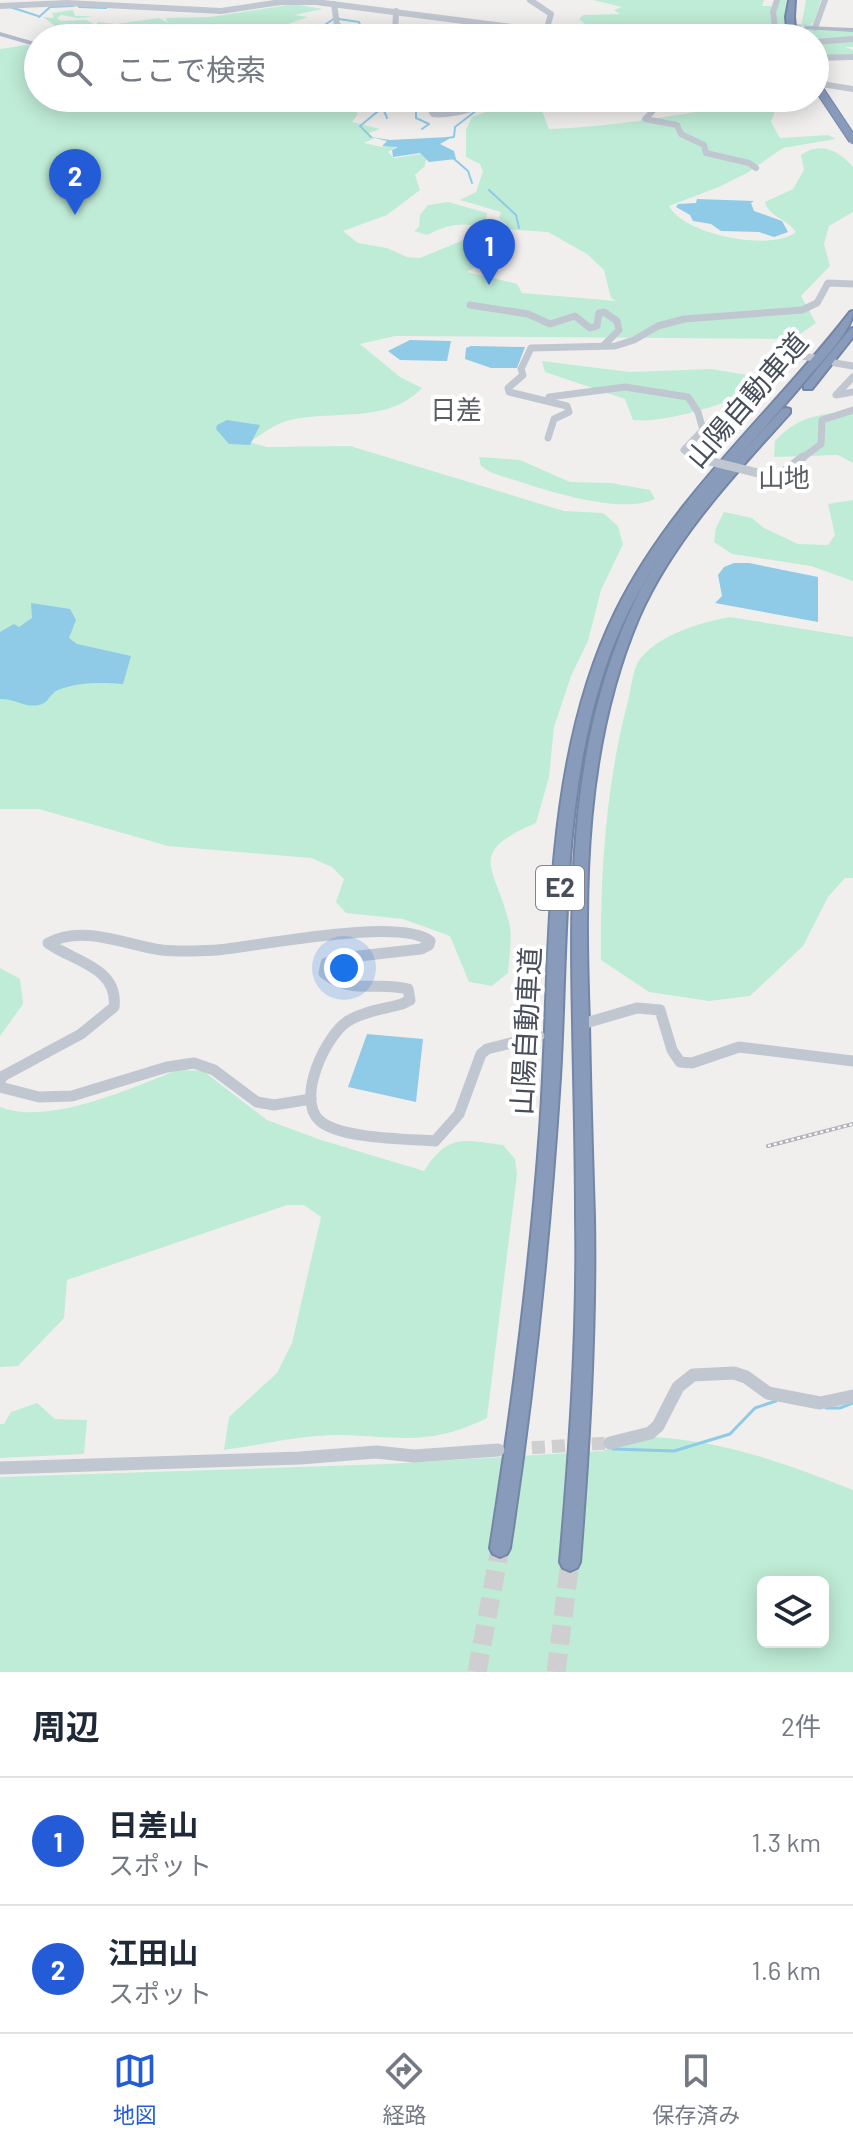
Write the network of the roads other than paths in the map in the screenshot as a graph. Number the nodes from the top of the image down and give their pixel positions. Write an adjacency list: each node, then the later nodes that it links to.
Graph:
1 (179, 0): 14 (street)
2 (394, 0): 15 (street)
3 (530, 0): 20 (street)
4 (777, 0): 21 (street)
5 (792, 0): 22 (highway)
6 (800, 0): 23 (highway)
7 (825, 0): 24 (street)
8 (50, 1): 12 (street)
9 (280, 1): 10 (street); 14 (street)
10 (334, 2): 15 (street); 17 (street)
11 (122, 3): 12 (street); 14 (street)
12 (39, 4): 13 (street)
13 (0, 6)
14 (182, 8)
15 (388, 10): 16 (street)
16 (396, 11): 18 (street); 19 (street)
17 (337, 24)
18 (396, 24)
19 (492, 24)
20 (547, 24)
21 (775, 24)
22 (791, 24)
23 (801, 24)
24 (816, 24)
25 (829, 29): 26 (main road)
26 (853, 30)
27 (1, 35): 29 (main road)
28 (853, 39): 30 (street)
29 (24, 41)
30 (829, 45)
31 (853, 57): 32 (street)
32 (829, 58)
33 (829, 84): 34 (street)
34 (853, 89)
35 (829, 97): 40 (highway)
36 (829, 101): 41 (highway, bridge)
37 (432, 112): 38 (street)
38 (457, 112)
39 (652, 112): 42 (street)
40 (853, 126)
41 (853, 140)
42 (756, 168)
43 (849, 284): 47 (street)
44 (470, 305): 47 (street)
45 (853, 314): 66 (highway, 山陽自動車道 / E2)
46 (853, 331): 67 (highway, 山陽自動車道 / E2)
47 (602, 347): 54 (street)
48 (801, 356): 49 (street)
49 (814, 358)
50 (835, 363): 51 (street)
51 (853, 366)
52 (853, 377): 53 (street)
53 (853, 392)
54 (535, 398): 55 (street, bridge); 56 (street)
55 (853, 410)
56 (548, 438)
57 (589, 1022): 59 (street)
58 (539, 1036): 61 (street)
59 (853, 1061)
60 (0, 1084): 61 (street); 61 (street)
61 (311, 1099)
62 (853, 1396): 63 (street)
63 (610, 1443)
64 (498, 1450): 65 (street)
65 (0, 1468)
66 (500, 1548)
67 (570, 1562)

